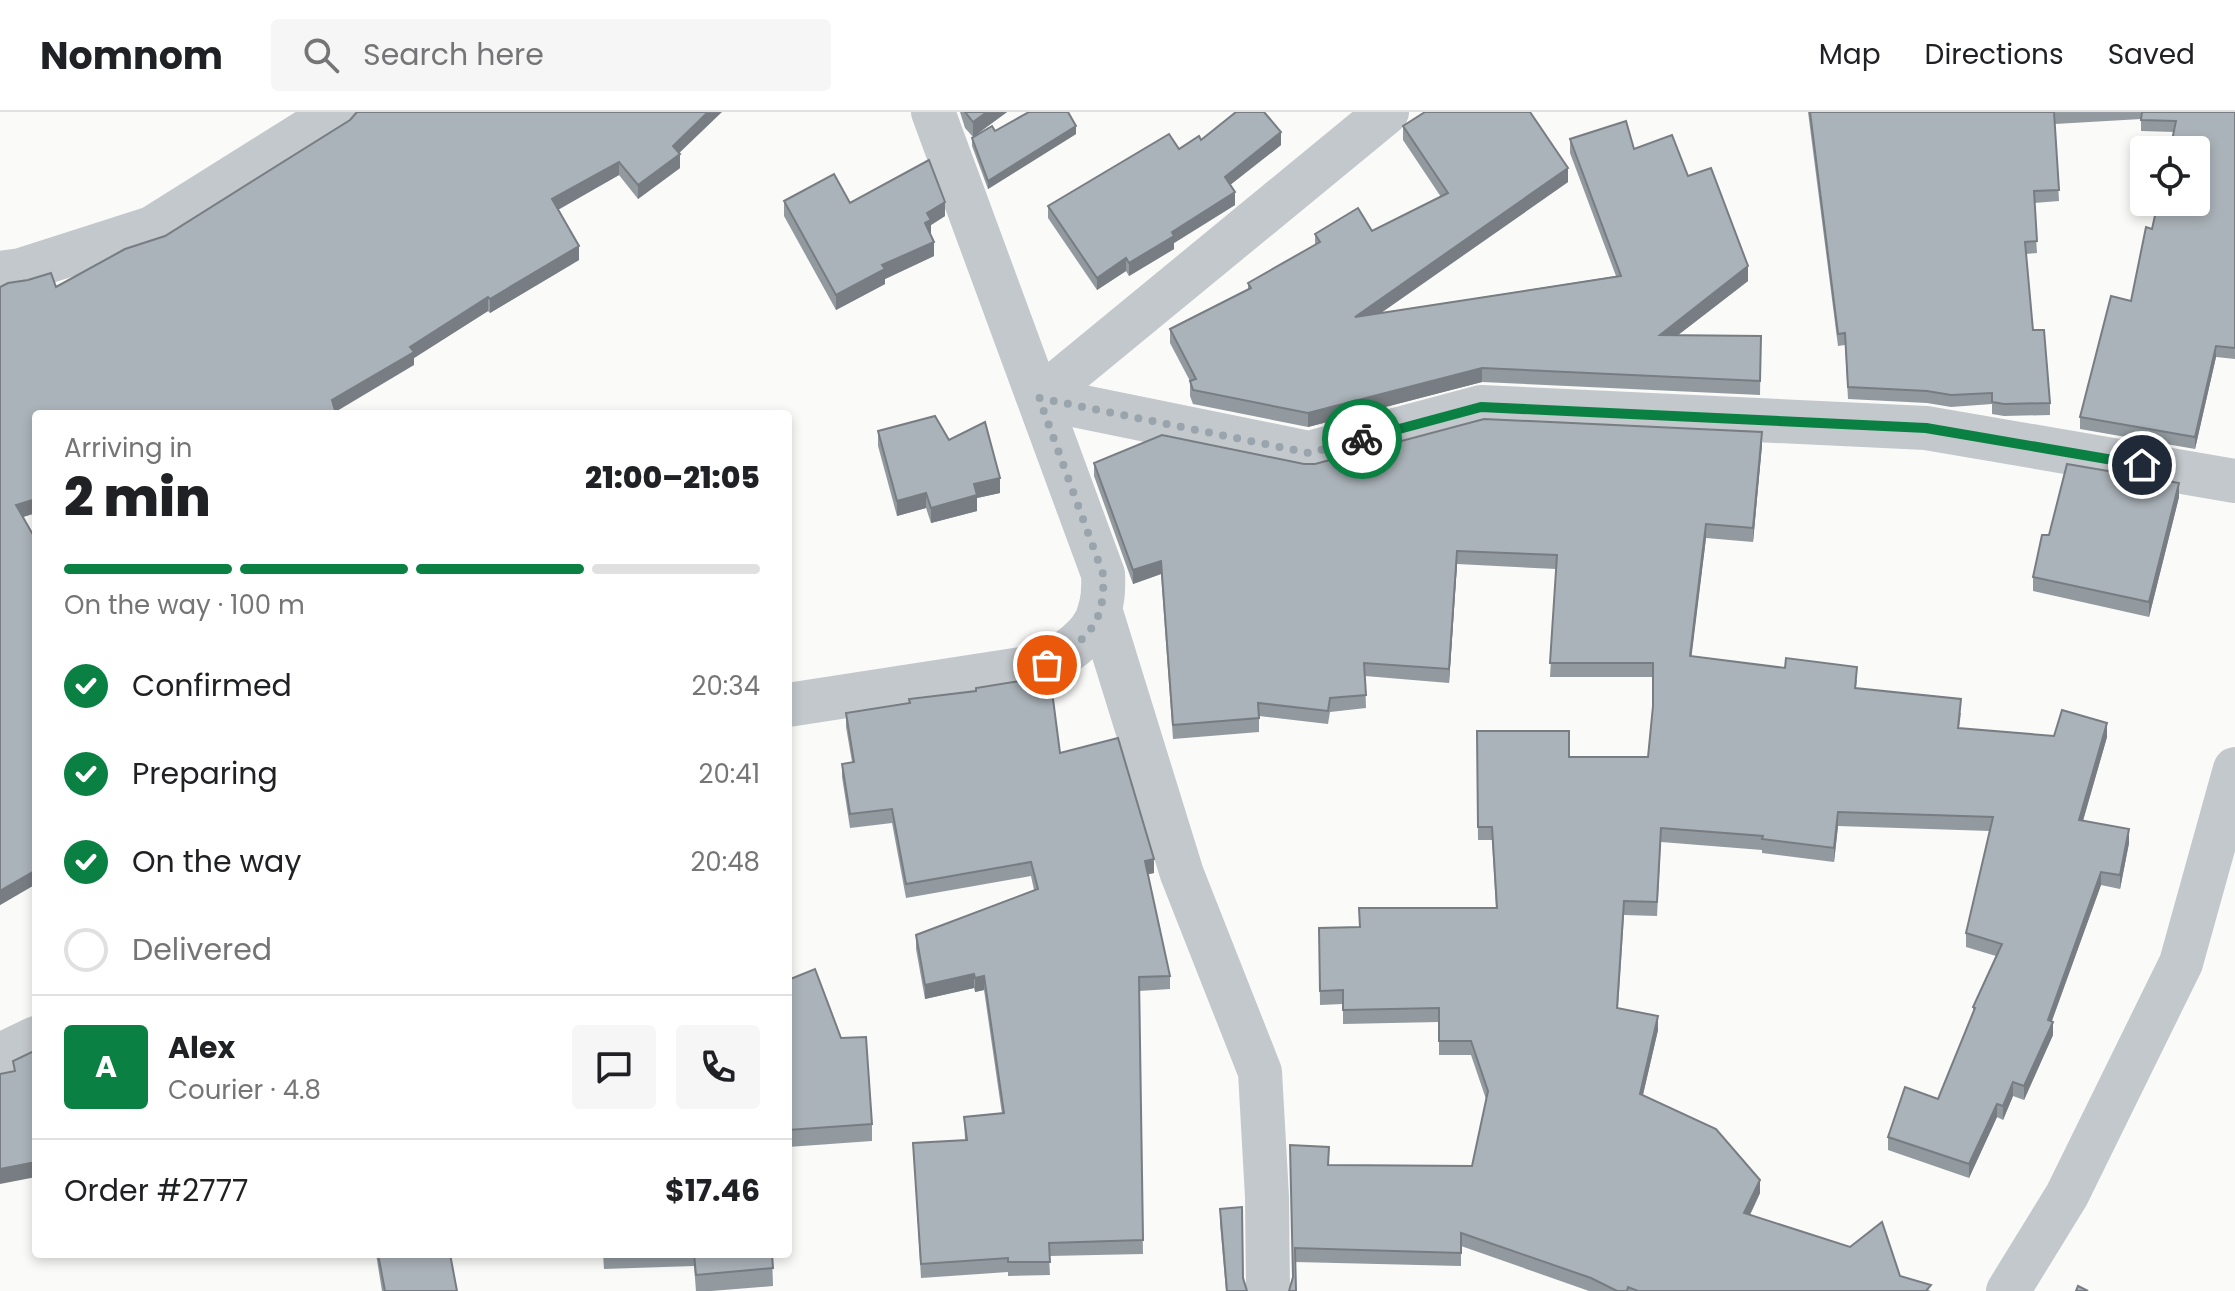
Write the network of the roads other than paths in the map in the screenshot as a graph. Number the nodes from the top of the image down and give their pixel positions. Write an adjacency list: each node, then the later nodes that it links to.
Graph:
1 (337, 112): 4 (street)
2 (933, 112): 5 (street)
3 (1387, 112): 5 (street)
4 (0, 273)
5 (1039, 398): 6 (street); 7 (street)
6 (2235, 481)
7 (1100, 609): 8 (street); 12 (street)
8 (792, 704)
9 (2235, 769): 13 (street)
10 (32, 1040): 11 (street)
11 (0, 1055)
12 (1268, 1291)
13 (2008, 1291)

